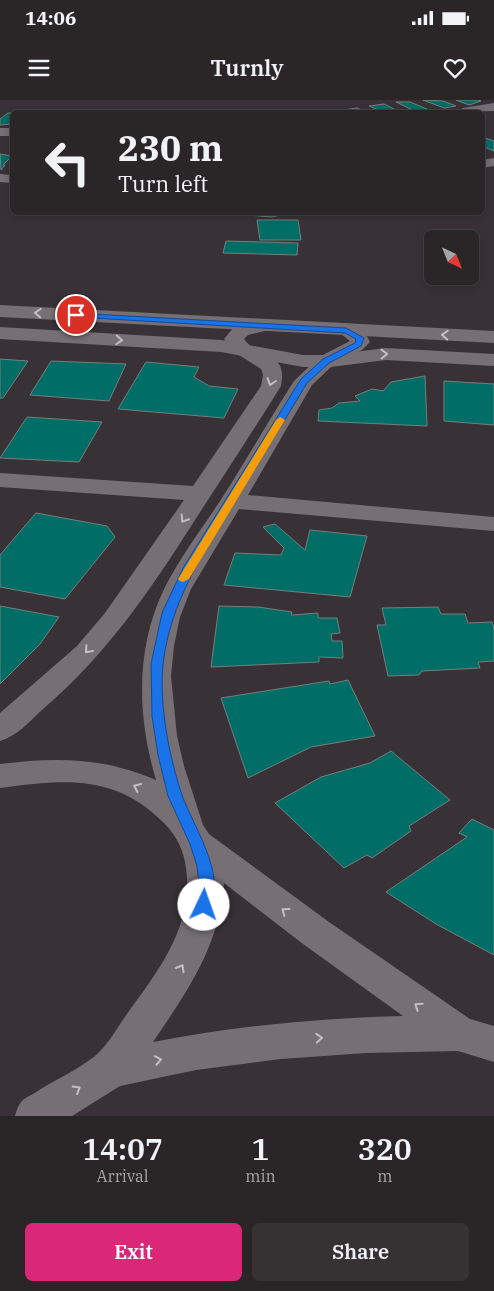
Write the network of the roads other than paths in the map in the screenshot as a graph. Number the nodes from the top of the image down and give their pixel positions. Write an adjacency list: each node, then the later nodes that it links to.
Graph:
1 (494, 107): 2 (street)
2 (475, 110)
3 (0, 311): 4 (street, one-way to 3)
4 (266, 325): 5 (street); 8 (street)
5 (346, 330): 7 (street, one-way to 5); 10 (street)
6 (0, 333): 8 (street, one-way to 8)
7 (494, 337)
8 (246, 351): 10 (street); 12 (street, one-way to 12)
9 (494, 360): 10 (street, one-way to 9)
10 (326, 361): 13 (street)
11 (0, 480): 12 (street)
12 (200, 494): 15 (street, one-way to 15)
13 (232, 502): 14 (street); 17 (street)
14 (494, 524)
15 (0, 730)
16 (0, 776): 17 (street, one-way to 16)
17 (192, 834): 18 (street, one-way to 17); 19 (street, one-way to 17)
18 (476, 1039): 19 (street, one-way to 18)
19 (110, 1069): 20 (street, one-way to 19)
20 (36, 1116)

